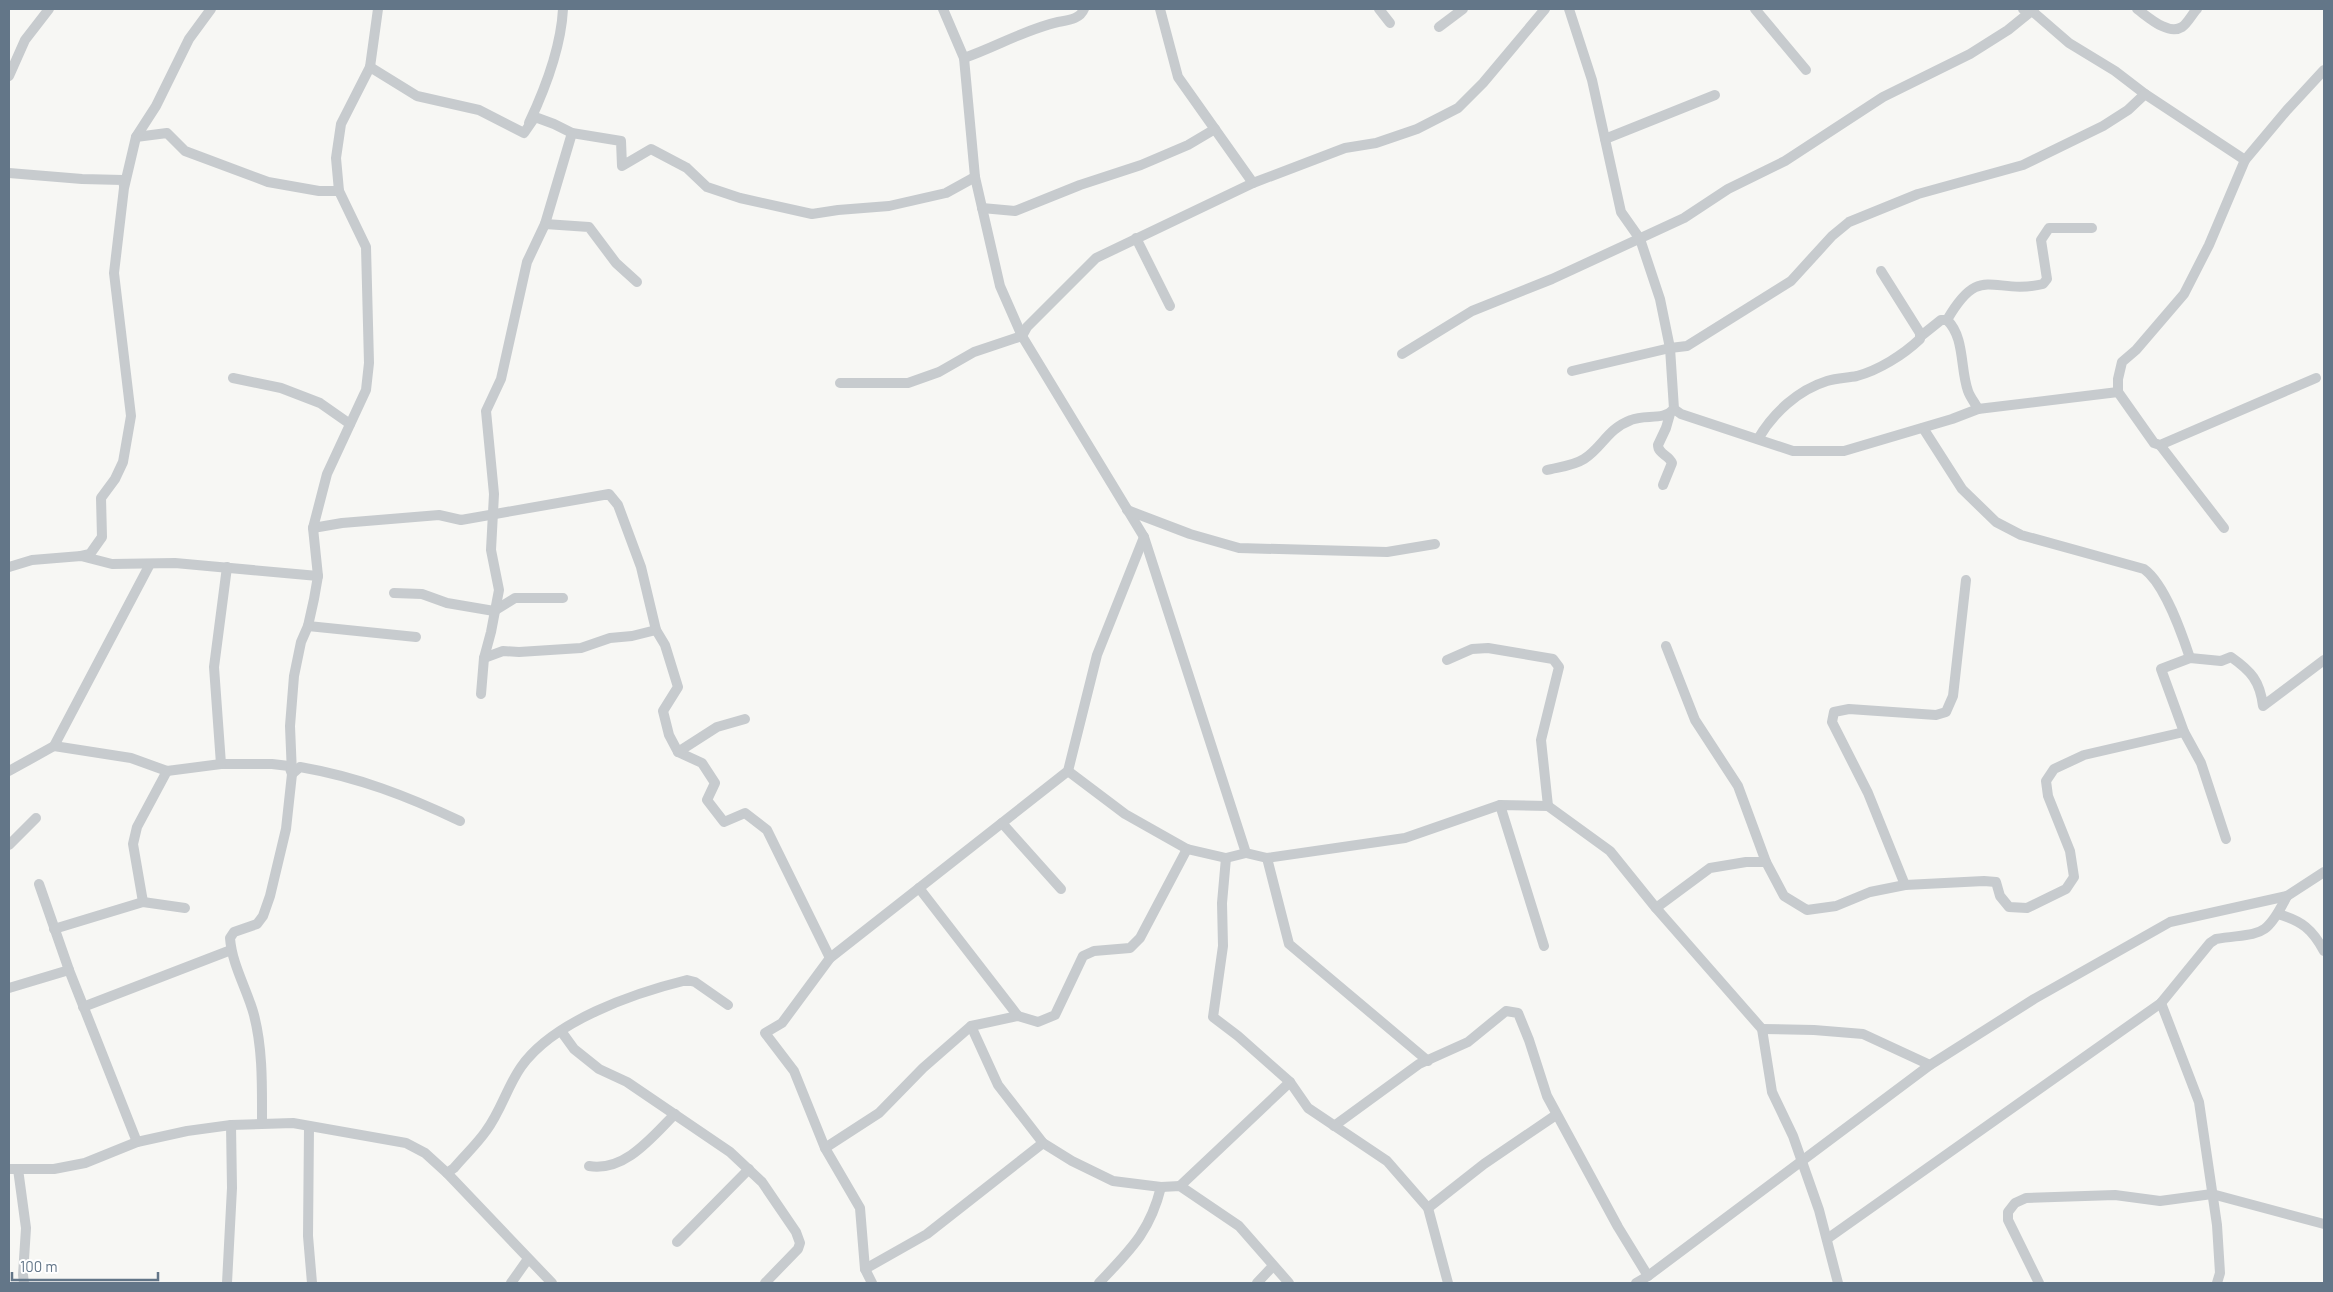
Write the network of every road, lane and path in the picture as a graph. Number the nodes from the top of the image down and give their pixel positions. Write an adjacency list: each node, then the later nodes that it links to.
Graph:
1 (49, 9): 22 (street)
2 (210, 9): 28 (street)
3 (378, 9): 19 (street)
4 (563, 9): 26 (street)
5 (943, 9): 18 (street)
6 (1084, 9): 18 (street)
7 (1160, 9): 25 (street)
8 (1379, 9): 16 (street)
9 (1463, 9): 17 (street)
10 (1545, 9): 33 (street)
11 (1569, 9): 29 (street)
12 (1755, 9): 20 (street)
13 (2137, 9): 14 (street)
14 (2197, 9)
15 (2030, 10): 23 (street); 40 (street)
16 (1390, 23)
17 (1439, 27)
18 (964, 58): 32 (street)
19 (370, 67): 26 (street); 35 (street)
20 (1806, 70)
21 (2324, 70): 30 (street)
22 (9, 76)
23 (2145, 94): 30 (street); 47 (street)
24 (1715, 95): 29 (street)
25 (1215, 129): 33 (street); 36 (street)
26 (524, 133): 27 (street)
27 (572, 133): 32 (street); 37 (street)
28 (136, 137): 34 (street); 35 (street)
29 (1605, 139): 40 (street)
30 (2245, 160): 53 (street)
31 (9, 173): 34 (street)
32 (976, 177): 36 (street)
33 (1253, 183): 39 (street)
34 (124, 188): 68 (street)
35 (340, 191): 56 (street)
36 (982, 208): 45 (street)
37 (545, 224): 42 (street); 63 (street)
38 (2092, 228): 44 (street)
39 (1136, 238): 43 (street); 45 (street)
40 (1640, 239): 47 (street); 48 (street)
41 (1881, 272): 46 (street)
42 (637, 282)
43 (1170, 306)
44 (1947, 320): 46 (street); 54 (street)
45 (1022, 336): 52 (street); 62 (street)
46 (1921, 336): 58 (street)
47 (1670, 348): 49 (street); 55 (street)
48 (1402, 354)
49 (1572, 371)
50 (233, 378): 56 (street)
51 (2316, 378): 59 (street)
52 (840, 383)
53 (2118, 392): 54 (street); 59 (street)
54 (1978, 409): 57 (street)
55 (1672, 412): 58 (street); 60 (street); 61 (street)
56 (350, 424): 64 (street)
57 (1923, 428): 58 (street); 82 (street)
58 (1758, 439)
59 (2160, 445): 65 (street)
60 (1547, 470)
61 (1663, 485)
62 (1127, 510): 66 (street); 67 (street)
63 (492, 515): 64 (street); 76 (street); 78 (street)
64 (313, 528): 72 (street)
65 (2224, 528)
66 (1144, 537): 93 (street); 103 (street)
67 (1435, 544)
68 (81, 556): 69 (street); 70 (street)
69 (150, 564): 71 (street); 88 (street)
70 (9, 566)
71 (227, 567): 72 (street); 90 (street)
72 (318, 576): 77 (street)
73 (1966, 580): 109 (street)
74 (394, 593): 76 (street)
75 (562, 598): 76 (street)
76 (494, 611): 81 (street)
77 (308, 626): 79 (street); 94 (street)
78 (656, 630): 81 (street); 89 (street)
79 (416, 637)
80 (1666, 646): 106 (street)
81 (484, 658): 85 (street)
82 (2190, 658): 84 (street); 87 (street)
83 (1448, 660): 96 (street)
84 (2324, 660)
85 (481, 694)
86 (745, 719): 89 (street)
87 (2184, 732): 100 (street); 109 (street)
88 (54, 746): 91 (street); 92 (street)
89 (678, 752): 121 (street)
90 (221, 764): 92 (street); 94 (street)
91 (9, 771)
92 (167, 771): 113 (street)
93 (1068, 771): 99 (street); 102 (street)
94 (292, 774): 98 (street); 119 (street)
95 (1500, 805): 96 (street); 105 (street); 118 (street)
96 (1548, 806): 115 (street)
97 (36, 818): 101 (street)
98 (460, 821)
99 (1002, 823): 110 (street); 111 (street)
100 (2226, 840)
101 (9, 845)
102 (1186, 849): 104 (street); 127 (street)
103 (1246, 853): 104 (street); 105 (street)
104 (1226, 858): 133 (street)
105 (1267, 858): 131 (street)
106 (1766, 862): 109 (street); 115 (street)
107 (2324, 872): 112 (street)
108 (39, 884): 117 (street)
109 (1905, 885)
110 (919, 888): 121 (street); 127 (street)
111 (1061, 889)
112 (2287, 896): 116 (street); 132 (street)
113 (144, 902): 114 (street); 117 (street)
114 (185, 908)
115 (1656, 908): 129 (street)
116 (2278, 914): 120 (street); 124 (street)
117 (54, 929): 122 (street)
118 (1544, 946)
119 (231, 950): 126 (street); 136 (street)
120 (2324, 951)
121 (830, 958): 142 (street)
122 (69, 970): 123 (street); 126 (street)
123 (9, 988)
124 (2161, 1003): 150 (street); 153 (street)
125 (728, 1004): 130 (street)
126 (83, 1007): 140 (street)
127 (1018, 1016): 128 (street)
128 (971, 1026): 141 (street); 142 (street)
129 (1762, 1029): 132 (street); 143 (street)
130 (561, 1031): 134 (street); 147 (street)
131 (1428, 1060): 135 (street); 138 (street)
132 (1930, 1064): 143 (street)
133 (1290, 1082): 138 (street); 148 (street)
134 (675, 1114): 144 (street); 146 (street)
135 (1556, 1115): 151 (street); 158 (street)
136 (262, 1123): 137 (street); 139 (street)
137 (231, 1125): 140 (street); 160 (street)
138 (1334, 1126): 151 (street)
139 (309, 1127): 147 (street); 161 (street)
140 (137, 1142): 145 (street)
141 (1043, 1143): 149 (street); 157 (street)
142 (825, 1148): 157 (street)
143 (1801, 1161): 153 (street); 158 (street)
144 (589, 1166)
145 (13, 1169): 159 (street)
146 (748, 1169): 154 (street); 164 (street)
147 (447, 1173): 155 (street)
148 (1180, 1186): 149 (street); 156 (street)
149 (1161, 1187): 166 (street)
150 (2212, 1194): 152 (street); 172 (street); 173 (street)
151 (1428, 1208): 169 (street)
152 (2324, 1224)
153 (1827, 1239): 171 (street)
154 (677, 1242)
155 (528, 1259): 162 (street); 163 (street)
156 (1273, 1266): 167 (street); 168 (street)
157 (866, 1269): 165 (street)
158 (1648, 1276): 170 (street)
159 (24, 1283)
160 (227, 1283)
161 (312, 1283)
162 (511, 1283)
163 (552, 1283)
164 (765, 1283)
165 (872, 1283)
166 (1099, 1283)
167 (1256, 1283)
168 (1289, 1283)
169 (1448, 1283)
170 (1636, 1283)
171 (1838, 1283)
172 (2039, 1283)
173 (2217, 1283)

